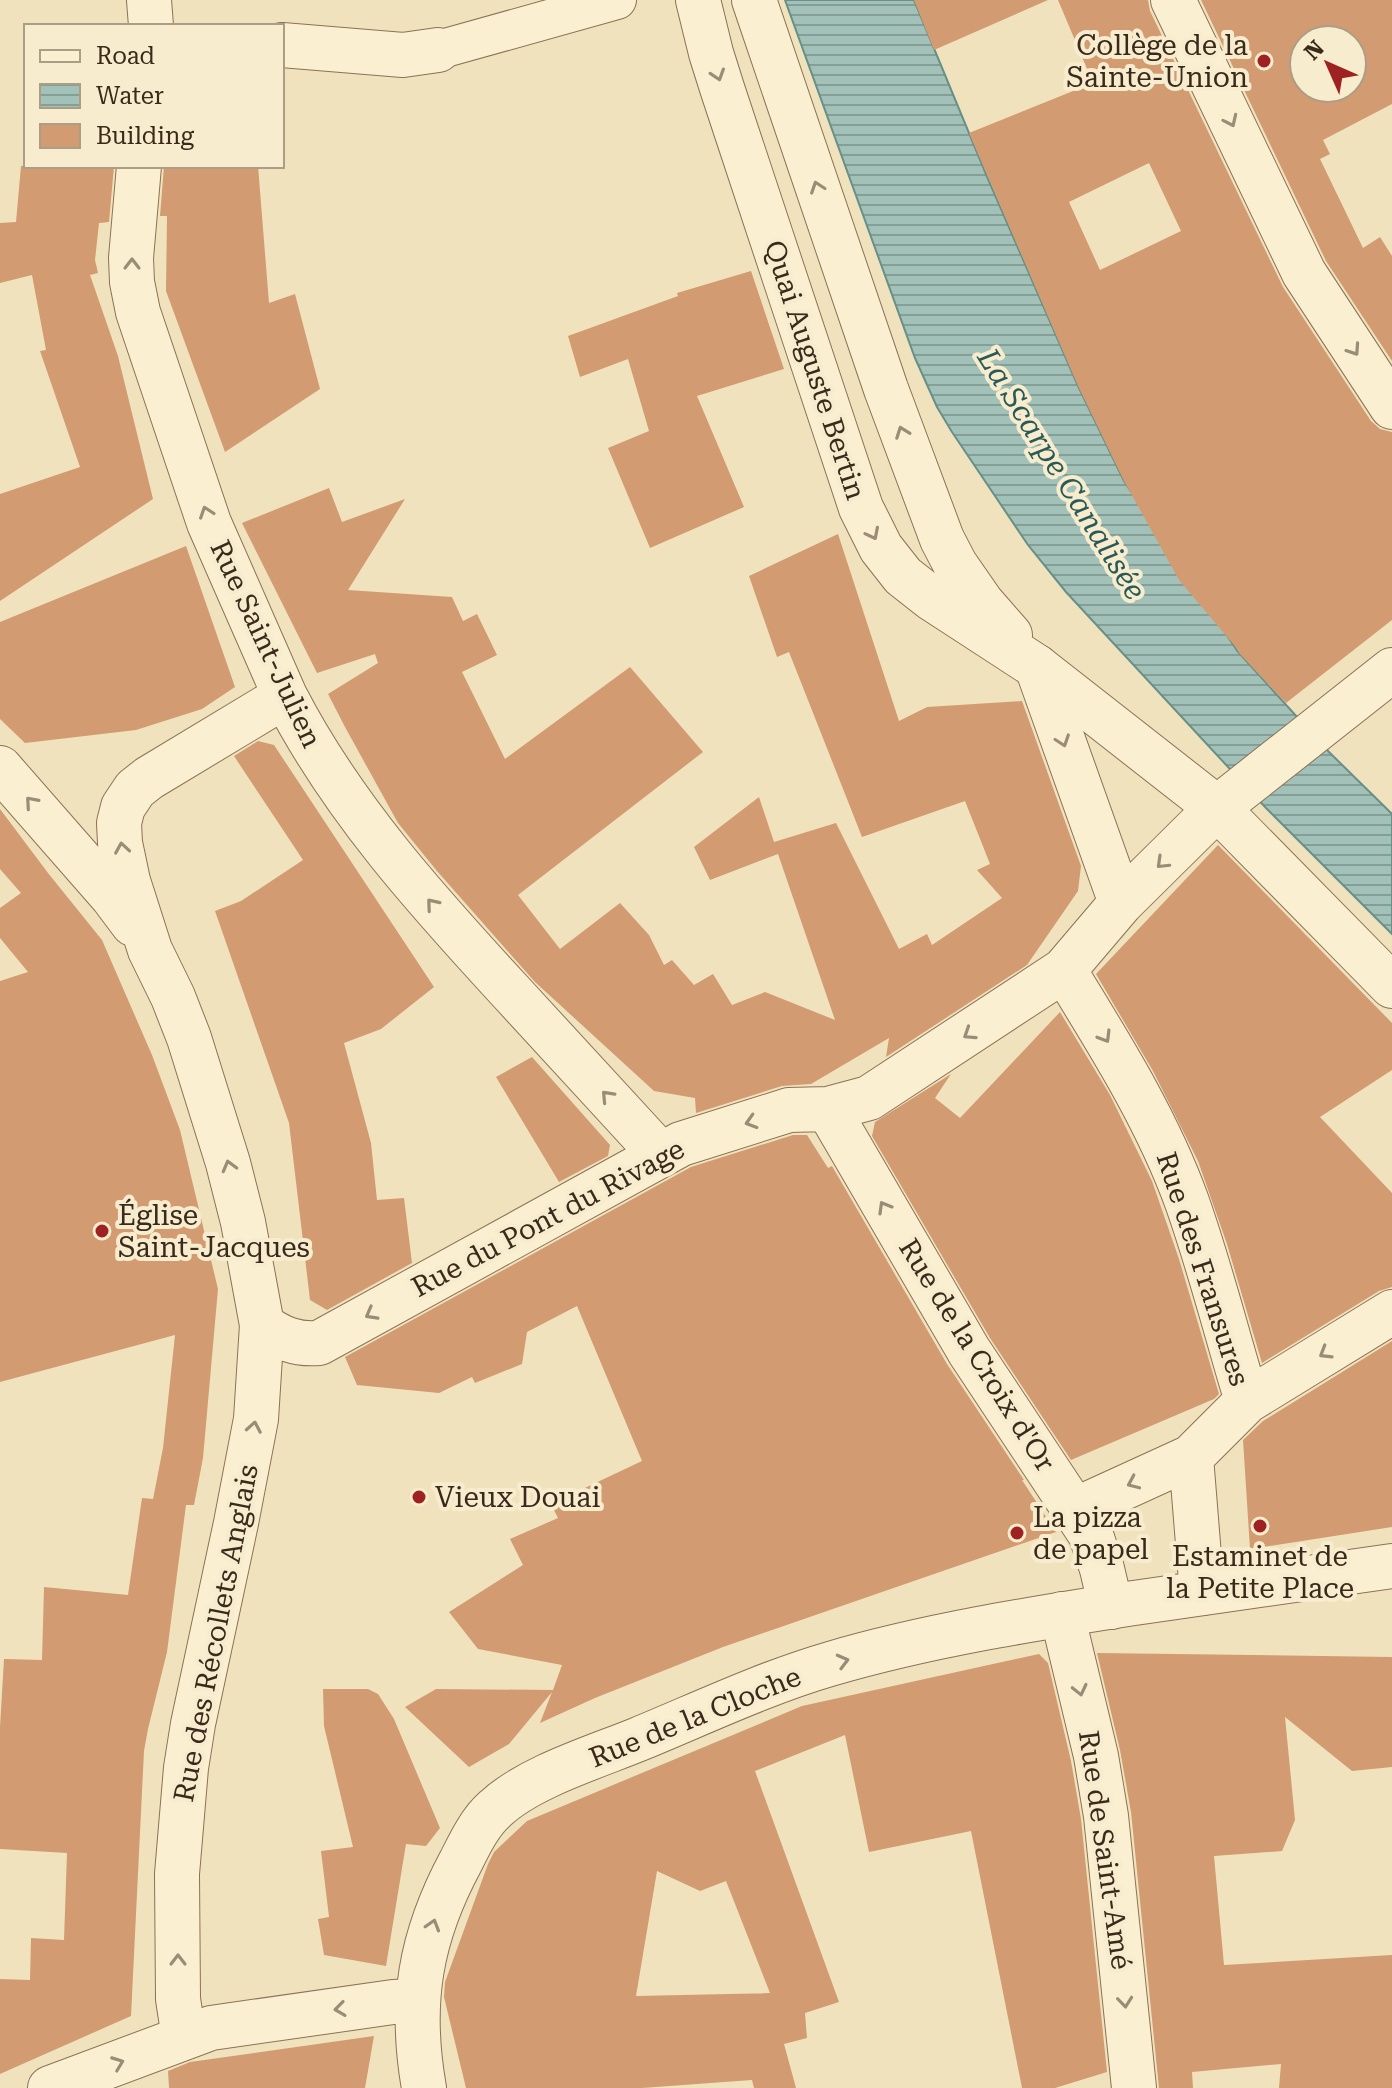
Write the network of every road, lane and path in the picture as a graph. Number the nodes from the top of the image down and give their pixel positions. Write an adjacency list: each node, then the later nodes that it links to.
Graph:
1 (149, 0): 6 (street)
2 (617, 0): 8 (street)
3 (698, 0): 11 (street, Quai Auguste Bertin, one-way to 11)
4 (754, 0): 11 (street, Quai Auguste Bertin, one-way to 4)
5 (1173, 0): 10 (street, one-way to 10)
6 (151, 24)
7 (284, 45): 8 (street)
8 (438, 50)
9 (139, 168): 13 (street, Rue Saint-Julien, one-way to 9)
10 (1392, 407)
11 (1037, 667): 15 (street, Quai Auguste Bertin); 16 (street, Quai Auguste Bertin, one-way to 16)
12 (1392, 670): 15 (street, Rue du Pont du Rivage)
13 (285, 696): 17 (street, one-way to 13); 21 (street, Rue Saint-Julien, one-way to 13)
14 (0, 768): 17 (street, one-way to 14)
15 (1225, 801): 16 (street, Rue du Pont du Rivage, one-way to 16); 19 (street, Quai Auguste Bertin)
16 (1121, 903): 18 (street, Rue du Pont du Rivage)
17 (150, 950): 23 (street, Rue des Récollets Anglais, one-way to 17)
18 (1064, 970): 20 (street, Rue du Pont du Rivage, one-way to 20); 24 (street, Rue des Fransures, one-way to 24)
19 (1392, 986)
20 (828, 1109): 21 (street, Rue du Pont du Rivage, one-way to 21); 26 (street, Rue de la Croix d'Or, one-way to 20)
21 (660, 1154): 23 (street, Rue du Pont du Rivage, one-way to 23)
22 (1392, 1312): 24 (street, one-way to 24)
23 (262, 1325): 32 (street, Rue des Récollets Anglais, one-way to 23)
24 (1247, 1401): 25 (street)
25 (1191, 1457): 26 (street, one-way to 26); 28 (street)
26 (1075, 1510): 29 (street, Rue de la Croix d'Or)
27 (1392, 1566): 28 (street, Rue de la Cloche)
28 (1202, 1593): 29 (street, Rue de la Cloche)
29 (1111, 1607): 30 (street, Rue de la Cloche)
30 (1062, 1614): 31 (street, Rue de la Cloche, one-way to 30); 35 (street, Rue de Saint-Amé, one-way to 35)
31 (417, 2001): 32 (street, one-way to 32); 34 (street, Rue de la Cloche)
32 (184, 2038): 33 (street, one-way to 32)
33 (50, 2088)
34 (424, 2088)
35 (1134, 2088)

